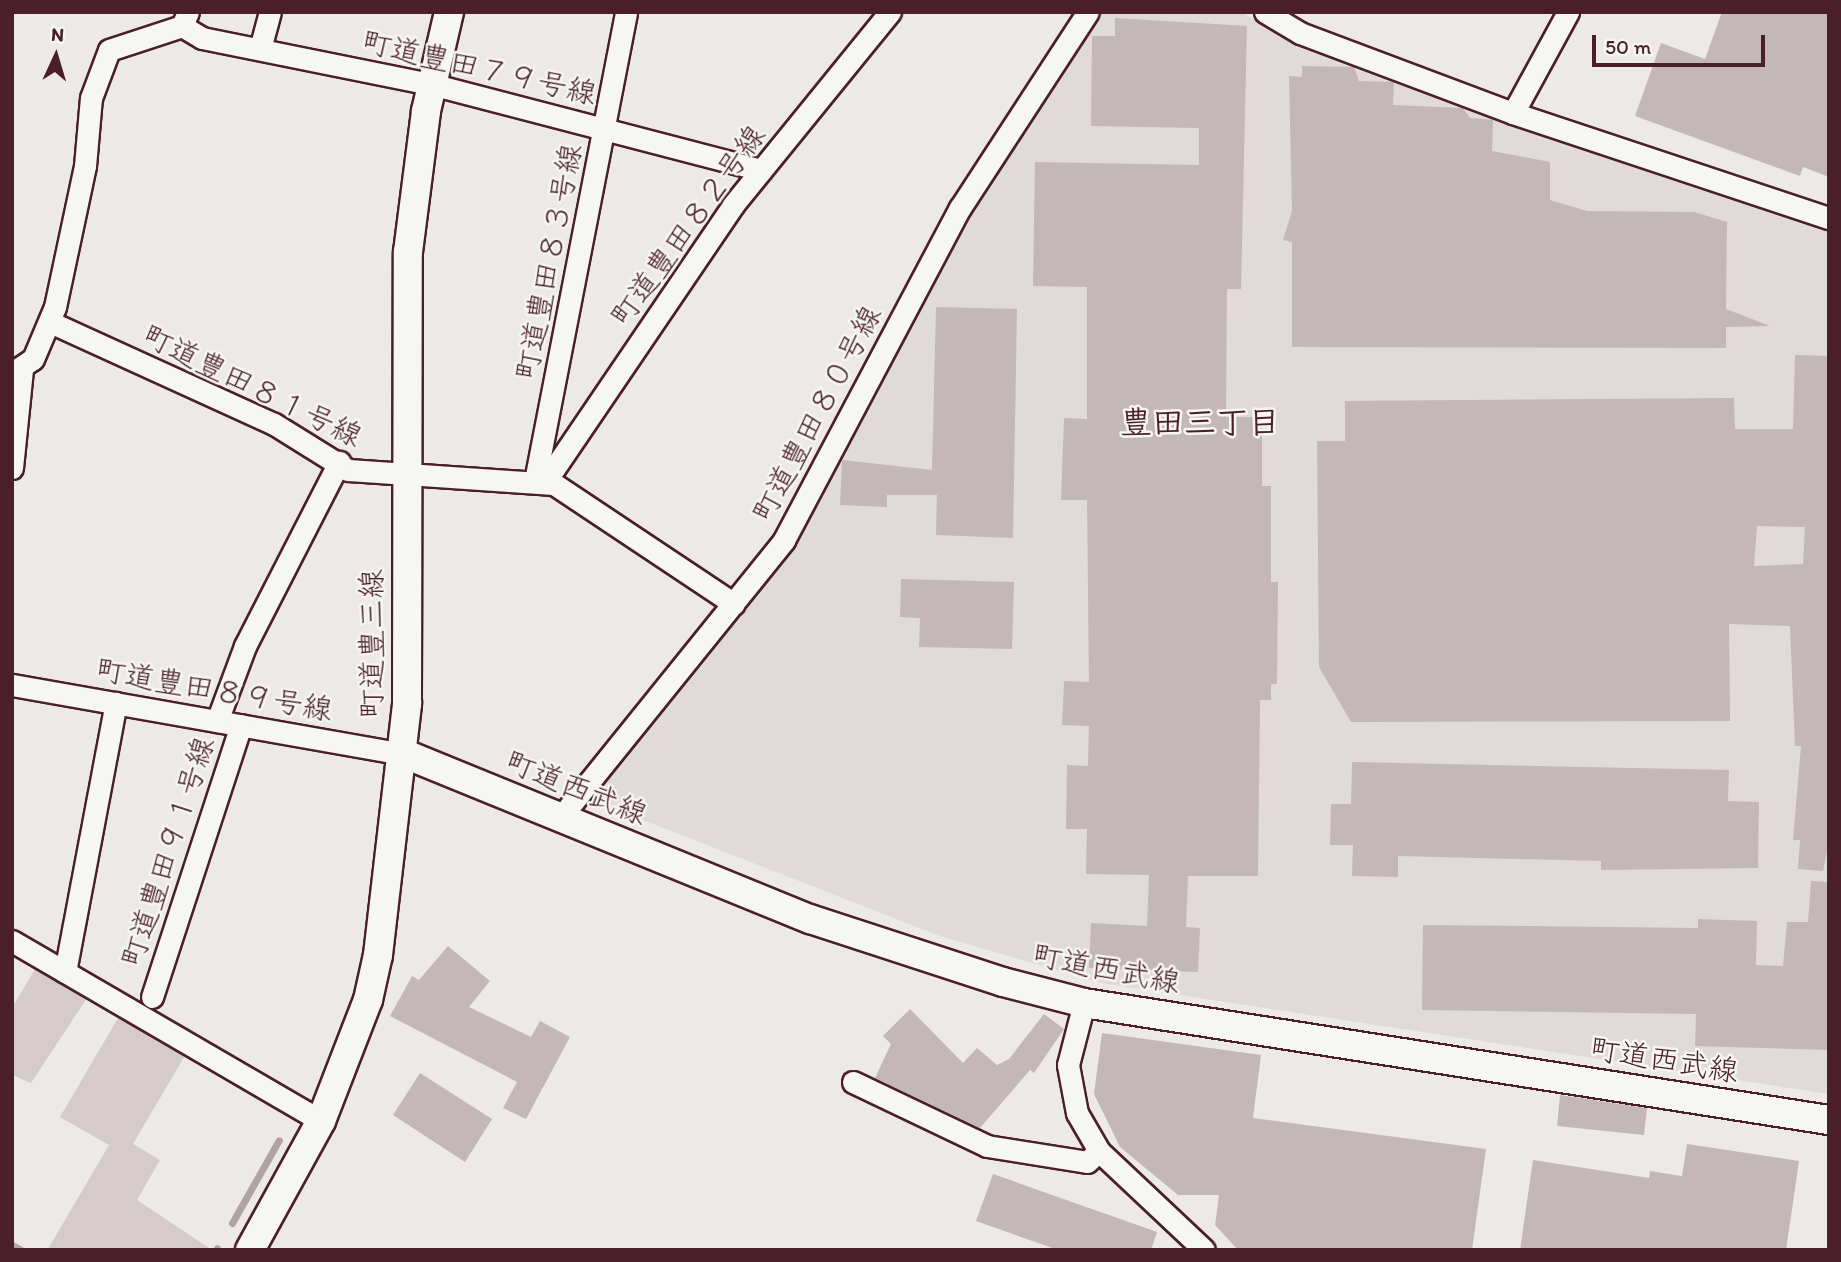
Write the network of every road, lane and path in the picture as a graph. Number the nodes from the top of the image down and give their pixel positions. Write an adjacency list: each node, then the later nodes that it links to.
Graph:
1 (270, 12): 9 (street)
2 (449, 12): 10 (street, 町道豊三線)
3 (626, 12): 12 (street, 町道豊田８３号線)
4 (890, 12): 13 (street, 町道豊田８２号線)
5 (1088, 12): 21 (street, 町道豊田８０号線)
6 (1265, 12): 11 (street)
7 (1568, 12): 11 (street)
8 (185, 19): 9 (street, 町道豊田７９号線); 15 (street)
9 (260, 50): 10 (street, 町道豊田７９号線)
10 (431, 84): 12 (street, 町道豊田７９号線); 19 (street, 町道豊三線)
11 (1513, 113): 14 (street)
12 (606, 128): 13 (street, 町道豊田７９号線); 20 (street, 町道豊田８３号線)
13 (761, 170): 20 (street, 町道豊田８２号線)
14 (1829, 218)
15 (50, 322): 16 (street); 17 (street, 町道豊田８１号線)
16 (17, 371): 18 (street)
17 (339, 462): 19 (street, 町道豊田８１号線); 24 (street)
18 (12, 468)
19 (406, 477): 20 (street, 町道豊田８１号線); 26 (street, 町道豊三線)
20 (540, 482): 21 (street)
21 (734, 604): 27 (street, 町道豊田８０号線)
22 (12, 685): 23 (street, 町道豊田８９号線)
23 (116, 703): 24 (street, 町道豊田８９号線); 29 (street)
24 (217, 721): 25 (street, 町道豊田８９号線)
25 (241, 725): 26 (street, 町道豊田８９号線); 30 (street, 町道豊田９１号線)
26 (405, 754): 27 (street, 町道西武線); 34 (street, 町道豊三線)
27 (559, 818): 31 (street, 町道西武線)
28 (12, 942): 29 (street)
29 (66, 968): 34 (street)
30 (152, 997)
31 (1084, 1003): 33 (street, 町道西武線); 35 (street)
32 (853, 1082): 35 (street)
33 (1829, 1120)
34 (321, 1121): 37 (street, 町道豊三線)
35 (1100, 1151): 36 (street)
36 (1180, 1240): 38 (street)
37 (250, 1250)
38 (1204, 1250)

